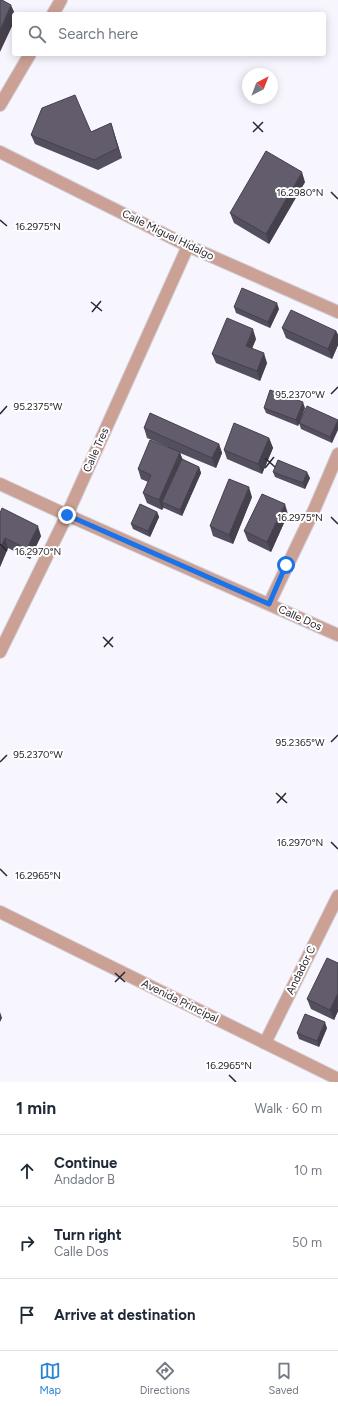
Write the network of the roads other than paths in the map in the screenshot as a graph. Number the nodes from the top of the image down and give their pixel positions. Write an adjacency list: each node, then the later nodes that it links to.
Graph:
1 (61, 0): 2 (street)
2 (54, 12)
3 (29, 56): 4 (street)
4 (0, 105)
5 (0, 152): 6 (street, Calle Miguel Hidalgo)
6 (188, 246): 7 (street, Calle Miguel Hidalgo); 10 (street, Calle Tres)
7 (338, 312)
8 (338, 454): 11 (street)
9 (0, 484): 10 (street, Calle Dos)
10 (67, 515): 11 (street, Calle Dos); 13 (street, Calle Tres)
11 (269, 604): 12 (street, Calle Dos)
12 (338, 635)
13 (0, 652)
14 (338, 896): 16 (street, Andador C)
15 (0, 912): 16 (street, Avenida Principal)
16 (265, 1043): 17 (street, Avenida Principal)
17 (338, 1079)

